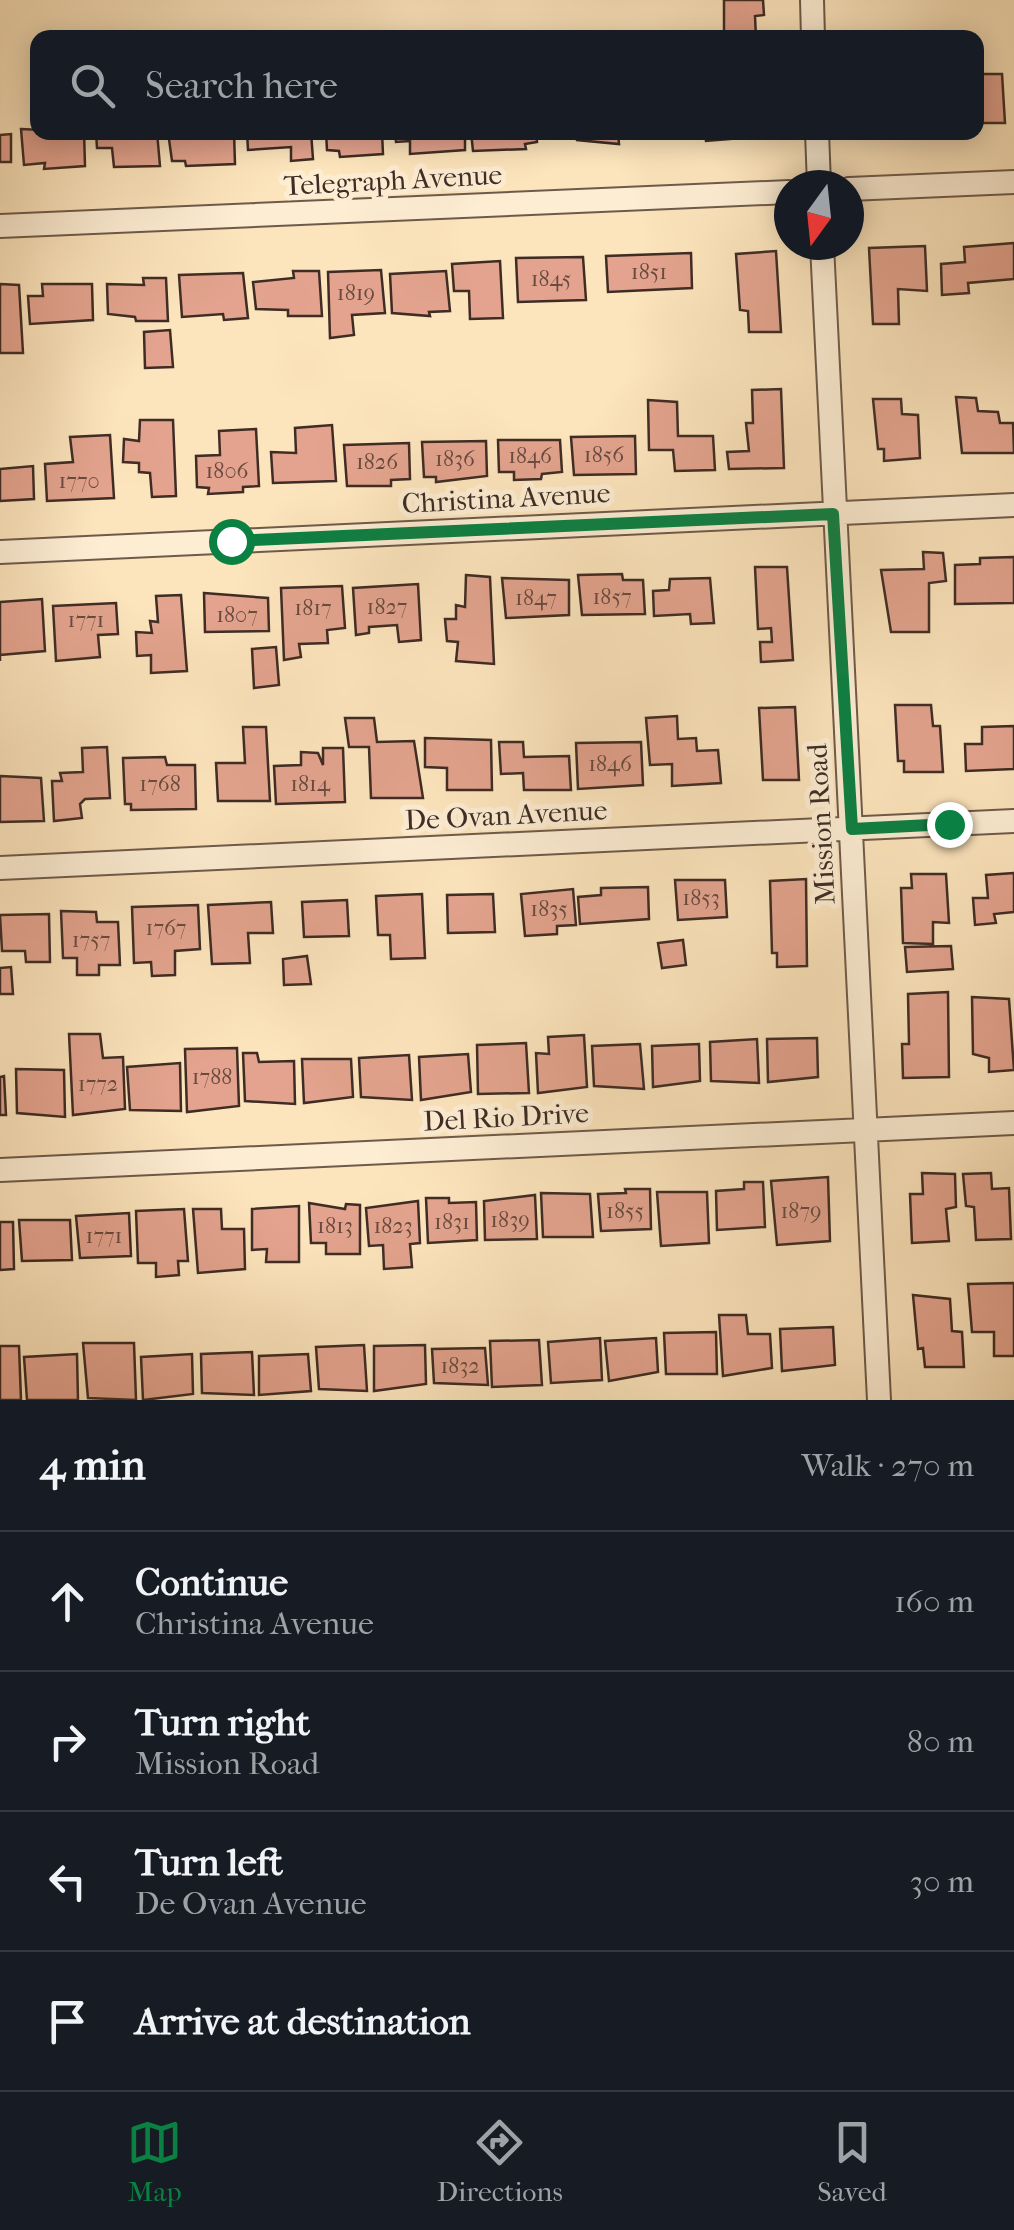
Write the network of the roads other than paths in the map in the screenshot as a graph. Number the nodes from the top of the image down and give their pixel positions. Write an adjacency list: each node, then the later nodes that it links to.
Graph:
1 (812, 0): 2 (street)
2 (813, 30)
3 (817, 140): 4 (street)
4 (818, 170)
5 (1014, 182): 6 (street)
6 (864, 188)
7 (774, 193): 8 (street, Telegraph Avenue)
8 (0, 226)
9 (823, 260): 11 (street, Mission Road)
10 (1014, 505): 11 (street, Christina Avenue)
11 (833, 514): 12 (street, Christina Avenue); 14 (street, Mission Road)
12 (0, 552)
13 (1014, 821): 14 (street, De Ovan Avenue)
14 (852, 829): 15 (street, De Ovan Avenue); 17 (street, Mission Road)
15 (0, 868)
16 (1014, 1123): 17 (street, Del Rio Drive)
17 (867, 1131): 18 (street, Del Rio Drive); 19 (street, Mission Road)
18 (0, 1170)
19 (879, 1400)

